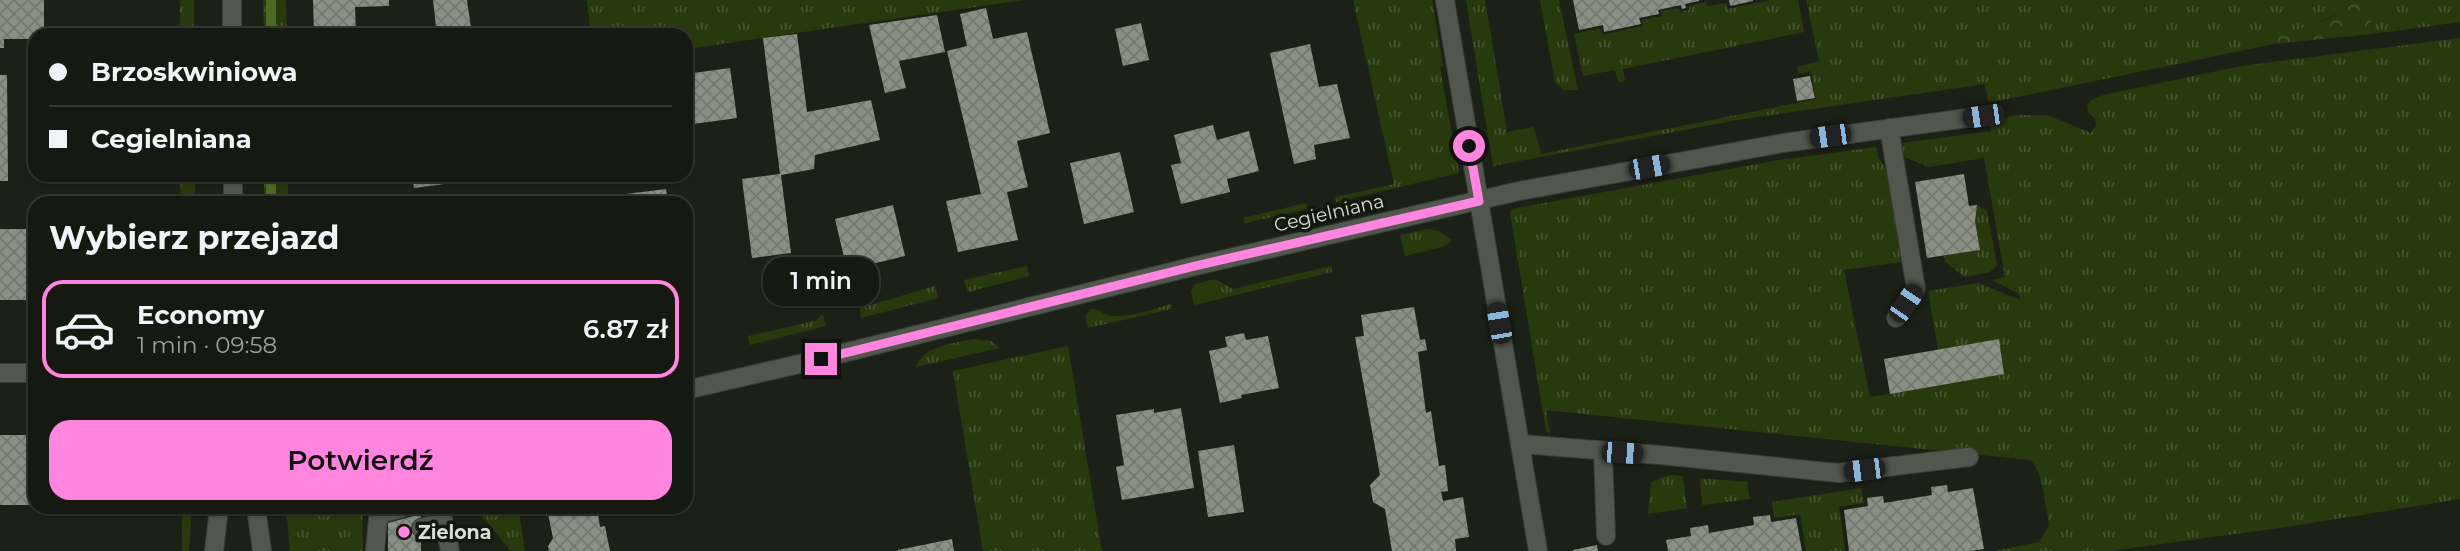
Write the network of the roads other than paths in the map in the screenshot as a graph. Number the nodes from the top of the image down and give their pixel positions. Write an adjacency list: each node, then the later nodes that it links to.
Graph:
1 (232, 0): 3 (street)
2 (1445, 0): 6 (street)
3 (232, 28)
4 (1989, 115): 5 (street, Cegielniana)
5 (1889, 128): 6 (street, Cegielniana); 7 (street)
6 (1479, 201): 10 (street, Cegielniana); 11 (street)
7 (1896, 318)
8 (0, 373): 9 (street)
9 (28, 373)
10 (693, 388)
11 (1520, 444): 12 (street); 24 (street)
12 (1603, 452): 13 (street); 19 (street)
13 (1969, 457)
14 (219, 514): 21 (street)
15 (257, 514): 22 (street)
16 (386, 514): 20 (street)
17 (442, 515): 18 (street); 23 (street)
18 (421, 528)
19 (1606, 536)
20 (380, 542)
21 (216, 551)
22 (262, 551)
23 (450, 551)
24 (1538, 551)

